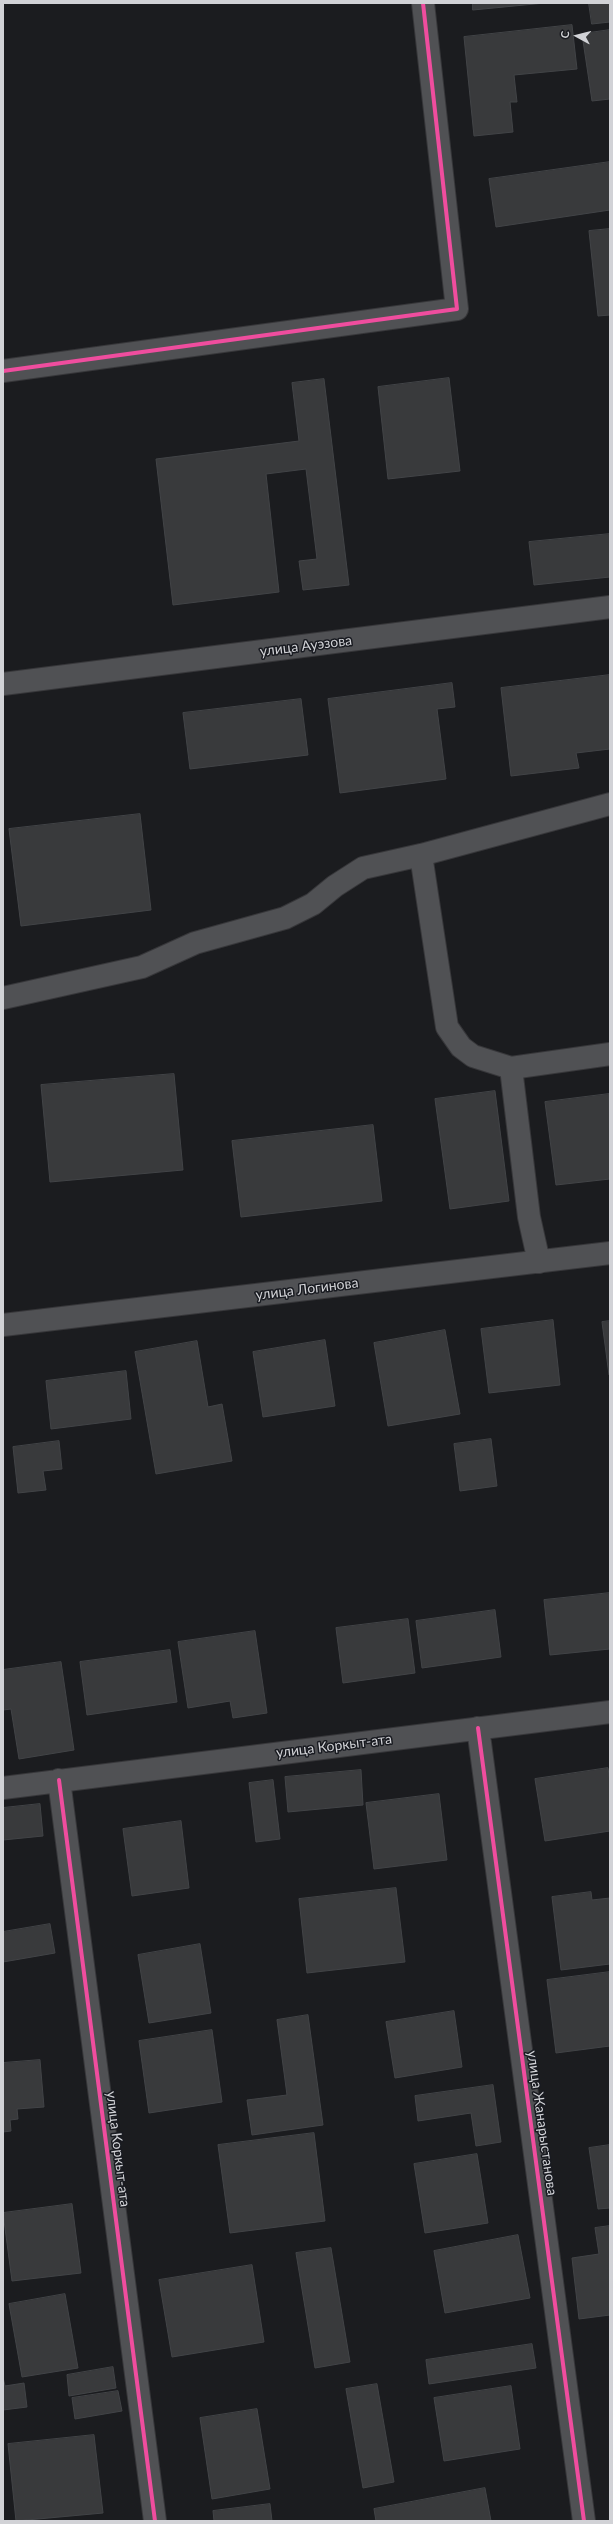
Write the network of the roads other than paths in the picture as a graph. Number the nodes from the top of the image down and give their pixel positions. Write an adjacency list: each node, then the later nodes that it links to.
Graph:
1 (423, 3): 2 (street)
2 (3, 371)
3 (610, 607): 4 (street, улица Ауэзова)
4 (3, 684)
5 (610, 804): 6 (street)
6 (421, 855): 7 (street); 9 (street)
7 (3, 998)
8 (610, 1054): 9 (street)
9 (511, 1068): 11 (street)
10 (610, 1253): 11 (street, улица Логинова)
11 (539, 1262): 12 (street, улица Логинова)
12 (3, 1325)
13 (610, 1712): 14 (street, улица Коркыт-ата)
14 (478, 1728): 15 (street, улица Коркыт-ата); 18 (street, улица Жанарыстанова)
15 (59, 1780): 16 (street, улица Коркыт-ата); 17 (street, улица Коркыт-ата)
16 (3, 1788)
17 (155, 2521)
18 (584, 2521)

